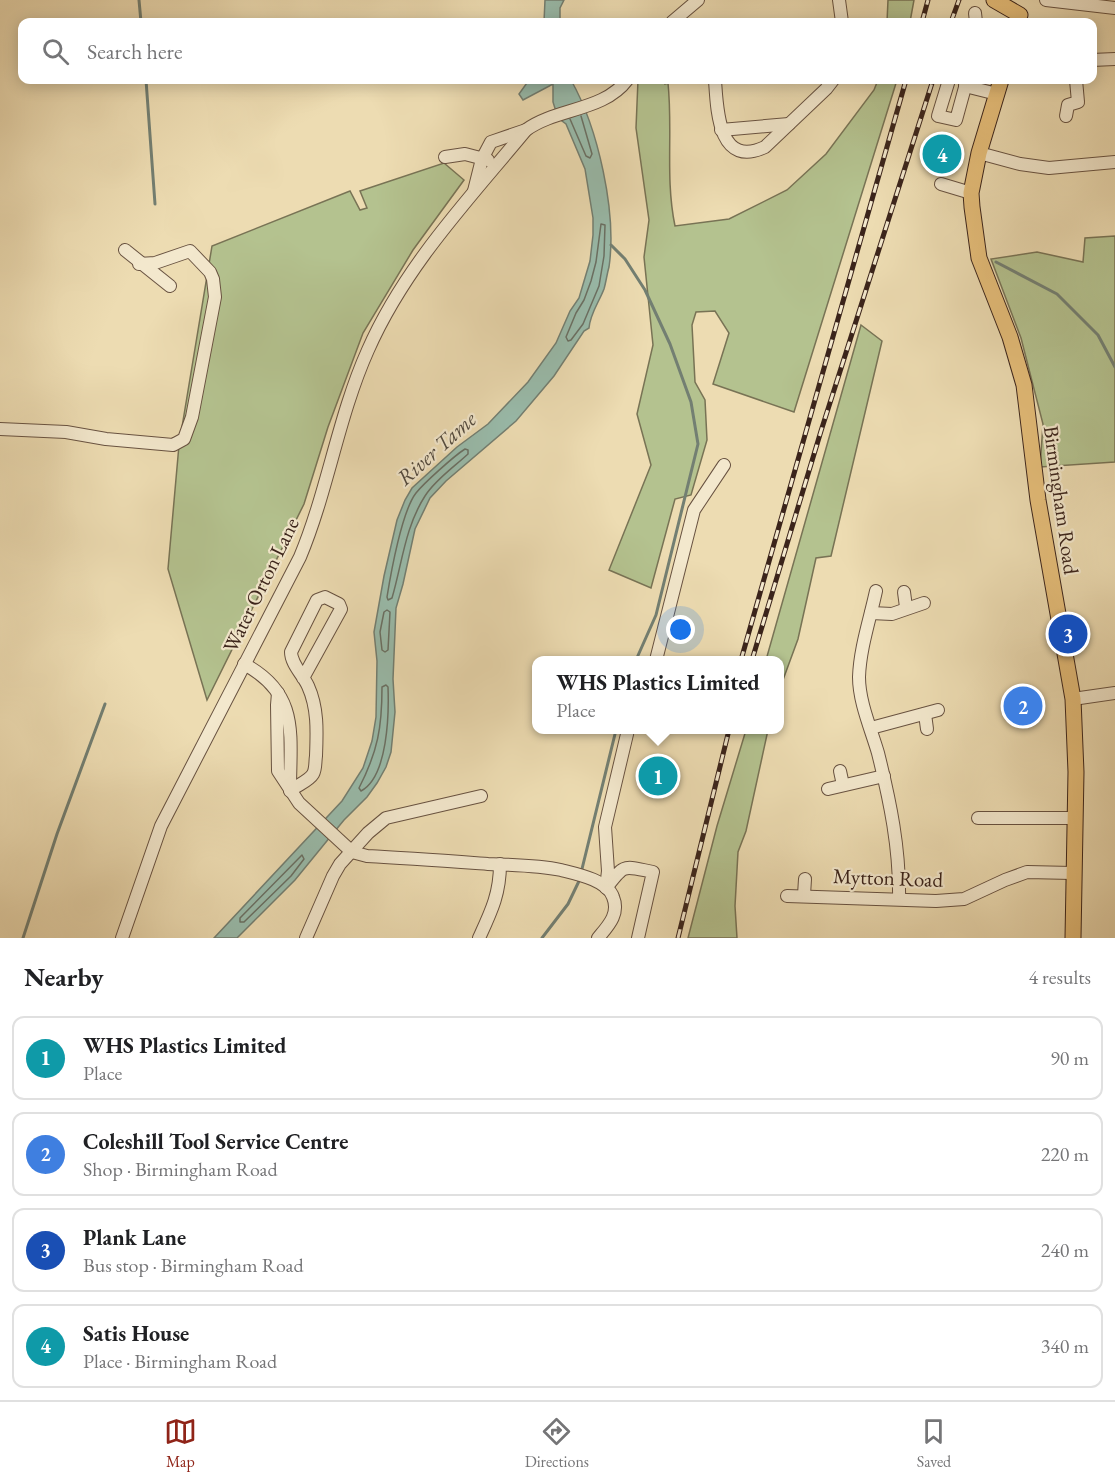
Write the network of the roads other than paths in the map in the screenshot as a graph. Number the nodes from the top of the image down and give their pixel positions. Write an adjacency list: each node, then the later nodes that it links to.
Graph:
1 (698, 0): 7 (street)
2 (839, 0): 8 (street)
3 (994, 0): 6 (main road)
4 (1046, 0): 5 (street)
5 (1115, 8)
6 (1021, 12)
7 (677, 18)
8 (841, 18)
9 (1115, 59): 10 (street)
10 (1097, 60)
11 (623, 84): 21 (street, Water Orton Lane)
12 (715, 84): 22 (street)
13 (830, 84): 20 (street)
14 (948, 84): 15 (street)
15 (966, 84)
16 (974, 84): 18 (street)
17 (1076, 84): 19 (street)
18 (999, 87): 23 (main road, Birmingham Road)
19 (1066, 116)
20 (789, 124): 22 (street); 22 (street)
21 (526, 130): 25 (street, Water Orton Lane); 26 (street, Water Orton Lane)
22 (721, 130)
23 (979, 153): 27 (street); 30 (main road, Birmingham Road)
24 (445, 157): 25 (street)
25 (482, 159): 26 (street); 29 (street, Water Orton Lane)
26 (501, 161): 29 (street, Water Orton Lane)
27 (1115, 162)
28 (941, 184): 30 (street)
29 (474, 192): 42 (street, Water Orton Lane)
30 (971, 193): 45 (main road, Birmingham Road)
31 (125, 250): 32 (street)
32 (140, 264): 33 (street); 34 (street)
33 (170, 286)
34 (0, 429)
35 (724, 465): 41 (street)
36 (876, 591): 40 (street)
37 (904, 592): 39 (street)
38 (924, 603): 39 (street)
39 (906, 607): 40 (street)
40 (871, 614): 48 (street)
41 (657, 656)
42 (244, 663): 55 (street); 67 (street, Water Orton Lane)
43 (303, 678): 43 (street); 55 (street)
44 (1115, 693): 45 (street)
45 (1073, 699): 58 (main road, Birmingham Road)
46 (938, 710): 47 (street)
47 (925, 714): 48 (street); 49 (street)
48 (871, 728): 52 (street)
49 (927, 729)
50 (627, 734): 63 (street)
51 (840, 771): 53 (street)
52 (884, 776): 53 (street); 66 (street)
53 (843, 785): 54 (street)
54 (828, 789)
55 (290, 791): 59 (street)
56 (480, 796): 59 (street)
57 (978, 818): 58 (street)
58 (1075, 818): 61 (main road, Birmingham Road)
59 (352, 852): 60 (street); 68 (street)
60 (500, 864): 63 (street); 69 (street)
61 (1072, 873): 66 (street, Mytton Road); 72 (main road, Birmingham Road)
62 (805, 879): 65 (street, Mytton Road)
63 (606, 888): 70 (street); 71 (street)
64 (787, 896): 65 (street, Mytton Road)
65 (804, 896): 66 (street, Mytton Road)
66 (899, 899)
67 (122, 938)
68 (306, 938)
69 (479, 938)
70 (598, 938)
71 (638, 938)
72 (1072, 938)

